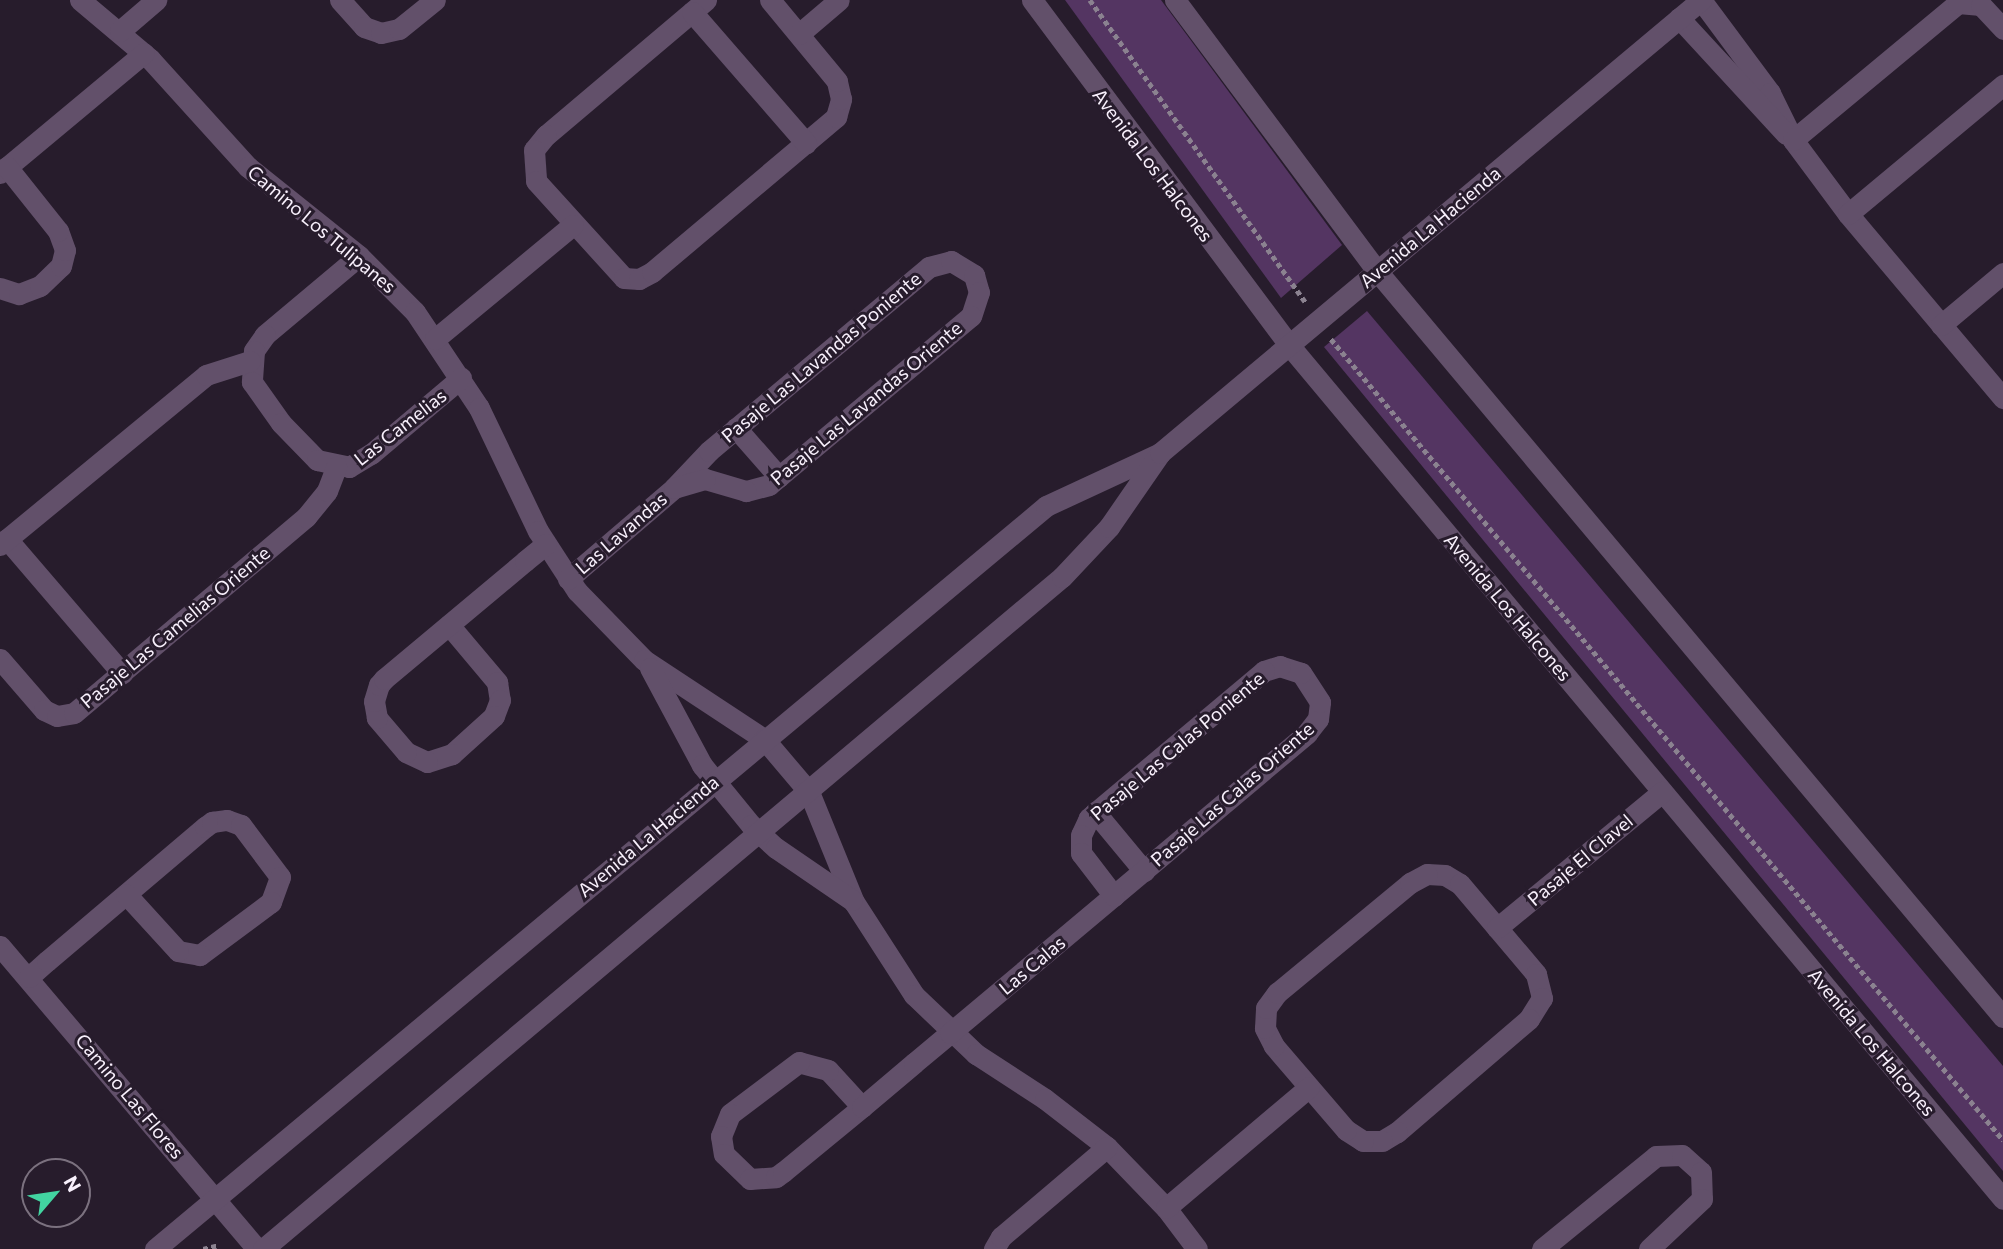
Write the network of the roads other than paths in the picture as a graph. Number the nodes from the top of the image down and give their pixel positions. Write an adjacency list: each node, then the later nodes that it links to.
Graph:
1 (80, 0): 13 (street, Camino Los Tulipanes)
2 (156, 0): 13 (street)
3 (340, 0): 4 (street)
4 (435, 0)
5 (770, 0): 14 (street)
6 (839, 0): 14 (street)
7 (1032, 0): 29 (street, Avenida Los Halcones)
8 (1175, 0): 23 (street)
9 (1701, 0): 11 (street, Avenida La Hacienda); 17 (street)
10 (699, 6): 18 (street); 21 (street)
11 (1679, 18): 17 (street); 23 (street, Avenida La Hacienda)
12 (2003, 29): 17 (street)
13 (120, 31): 15 (street, Camino Los Tulipanes)
14 (799, 34): 18 (street)
15 (144, 53): 19 (street); 22 (street, Camino Los Tulipanes)
16 (2003, 85): 20 (street)
17 (1793, 140): 20 (street)
18 (806, 143): 21 (street)
19 (4, 170): 26 (street)
20 (1848, 214): 27 (street)
21 (573, 225): 28 (street)
22 (359, 256): 28 (street, Camino Los Tulipanes); 30 (street)
23 (1377, 271): 29 (street, Avenida La Hacienda); 63 (street)
24 (972, 272): 33 (street, Pasaje Las Lavandas Poniente); 37 (street, Pasaje Las Lavandas Oriente)
25 (2003, 273): 27 (street)
26 (0, 288)
27 (1941, 325): 32 (street)
28 (436, 339): 31 (street, Camino Los Tulipanes)
29 (1289, 345): 35 (street, Avenida La Hacienda); 51 (street, Avenida Los Halcones)
30 (250, 361): 36 (street); 40 (street)
31 (461, 378): 36 (street, Las Camelias); 41 (street, Camino Los Tulipanes)
32 (2003, 398)
33 (736, 428): 34 (street, Pasaje Las Lavandas Poniente); 37 (street)
34 (709, 451): 38 (street, Pasaje Las Lavandas Poniente); 39 (street, Pasaje Las Lavandas Poniente)
35 (1160, 453): 48 (street, Avenida La Hacienda); 50 (street, Avenida La Hacienda)
36 (336, 467): 46 (street, Pasaje Las Camelias Oriente)
37 (779, 477): 38 (street, Pasaje Las Lavandas Oriente)
38 (715, 480): 39 (street, Pasaje Las Lavandas Oriente)
39 (674, 488): 42 (street, Las Lavandas)
40 (4, 542): 46 (street)
41 (546, 544): 42 (street, Camino Los Tulipanes); 43 (street)
42 (568, 579): 45 (street, Camino Los Tulipanes)
43 (449, 625): 43 (street)
44 (0, 659): 46 (street, Pasaje Las Camelias Oriente)
45 (644, 660): 48 (street, Camino Los Tulipanes); 49 (street, Camino Los Tulipanes)
46 (122, 673)
47 (1308, 679): 52 (street, Pasaje Las Calas Poniente); 55 (street, Pasaje Las Calas Oriente)
48 (764, 739): 49 (street, Avenida La Hacienda); 50 (street, Camino Los Tulipanes)
49 (714, 781): 53 (street, Camino Los Tulipanes); 68 (street, Avenida La Hacienda)
50 (809, 792): 53 (street, Avenida La Hacienda); 54 (street, Camino Los Tulipanes)
51 (1662, 792): 60 (street, Pasaje El Clavel); 69 (street, Avenida Los Halcones)
52 (1095, 812): 55 (street); 58 (street, Pasaje Las Calas Poniente)
53 (760, 834): 56 (street, Camino Los Tulipanes); 73 (street, Avenida La Hacienda)
54 (836, 859): 56 (street); 59 (street, Camino Los Tulipanes)
55 (1144, 871): 58 (street, Pasaje Las Calas Oriente)
56 (817, 875): 59 (street, Camino Los Tulipanes)
57 (126, 894): 57 (street); 62 (street)
58 (1114, 896): 64 (street, Las Calas)
59 (853, 902): 64 (street, Camino Los Tulipanes)
60 (1497, 928): 65 (street); 65 (street)
61 (0, 946): 62 (street, Camino Las Flores)
62 (29, 977): 68 (street, Camino Las Flores)
63 (2003, 1017)
64 (950, 1033): 66 (street, Las Calas); 67 (street, Camino Los Tulipanes)
65 (1309, 1087): 70 (street)
66 (862, 1107): 66 (street, Las Calas)
67 (1107, 1147): 70 (street, Camino Los Tulipanes); 74 (street)
68 (216, 1198): 71 (street, Avenida La Hacienda); 72 (street, Camino Las Flores)
69 (2003, 1199)
70 (1166, 1208): 75 (street, Camino Los Tulipanes)
71 (155, 1249)
72 (257, 1249)
73 (263, 1249)
74 (994, 1249)
75 (1197, 1249)
76 (1542, 1249): 77 (street)
77 (1649, 1249)

